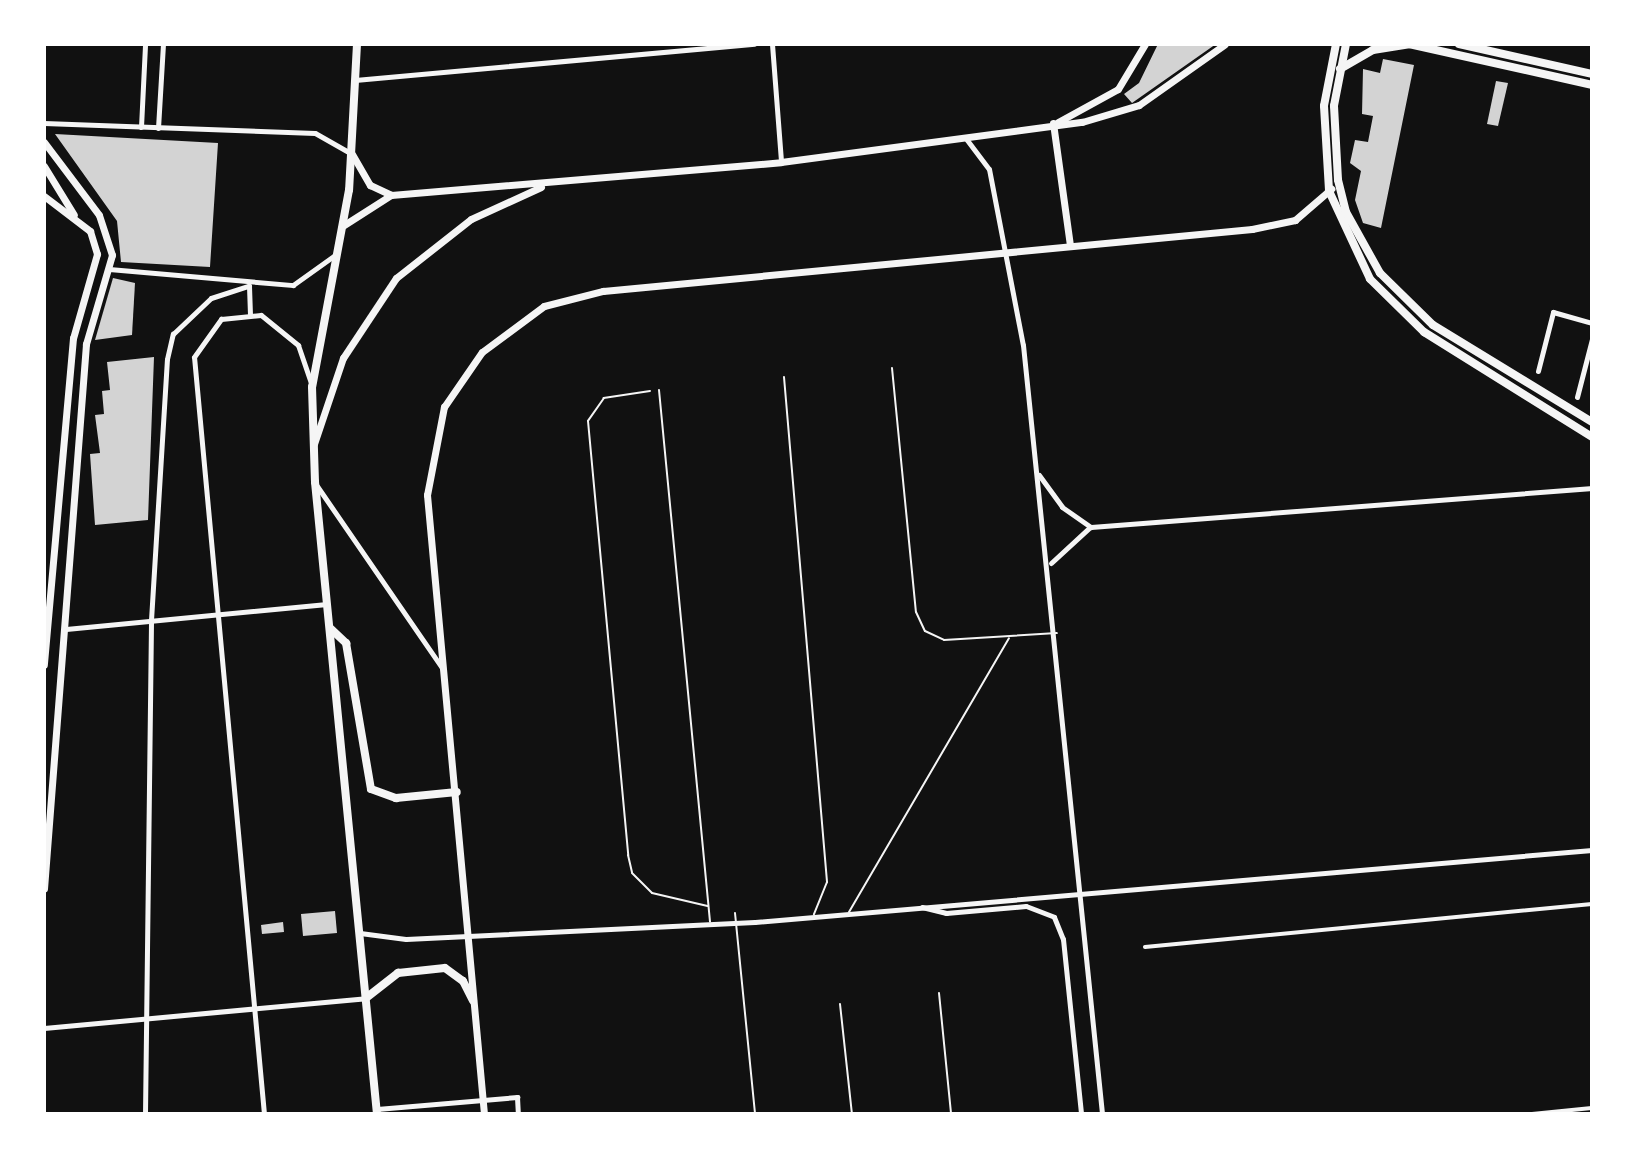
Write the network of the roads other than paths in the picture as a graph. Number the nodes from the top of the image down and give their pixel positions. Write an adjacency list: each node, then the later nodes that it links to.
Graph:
1 (145, 44): 18 (street)
2 (163, 44): 19 (street)
3 (357, 44): 14 (main road)
4 (754, 44): 14 (street)
5 (772, 44): 23 (street)
6 (1145, 44): 17 (main road)
7 (1225, 44): 17 (main road)
8 (1336, 44): 27 (main road)
9 (1346, 44): 12 (main road)
10 (1410, 44): 12 (main road); 15 (main road)
11 (1459, 44): 13 (main road)
12 (1340, 69): 25 (main road)
13 (1592, 74)
14 (355, 80): 22 (main road)
15 (1592, 85)
16 (44, 123): 18 (street)
17 (1055, 123): 20 (main road); 32 (main road)
18 (141, 127): 19 (street)
19 (158, 128): 22 (street)
20 (967, 140): 23 (main road); 33 (street)
21 (44, 142): 35 (main road)
22 (352, 154): 28 (main road); 31 (main road)
23 (781, 162): 26 (main road)
24 (44, 166): 30 (main road)
25 (1338, 180): 27 (main road); 47 (main road)
26 (547, 185): 28 (main road); 49 (main road)
27 (1329, 191): 32 (main road); 48 (main road)
28 (391, 195): 31 (main road)
29 (44, 196): 30 (main road)
30 (74, 215): 55 (main road)
31 (344, 225): 34 (main road)
32 (1070, 245): 33 (main road)
33 (1003, 254): 50 (street); 65 (main road)
34 (335, 255): 36 (street); 43 (main road)
35 (109, 269): 36 (street); 60 (main road)
36 (249, 286): 37 (street); 58 (street)
37 (250, 314): 43 (street); 57 (street)
38 (1592, 323): 41 (street)
39 (1592, 339): 46 (street)
40 (892, 368): 62 (lane)
41 (1538, 371)
42 (784, 377): 74 (lane)
43 (312, 387): 49 (main road)
44 (659, 390): 71 (lane)
45 (650, 391): 71 (lane)
46 (1577, 397)
47 (1592, 422)
48 (1592, 437)
49 (314, 445): 51 (main road)
50 (1039, 474): 53 (street); 54 (street)
51 (315, 482): 56 (main road); 65 (street)
52 (1592, 488): 53 (street)
53 (1091, 527): 54 (street)
54 (1049, 564): 61 (street)
55 (47, 600): 63 (main road)
56 (328, 604): 57 (street); 59 (main road)
57 (217, 614): 58 (street); 84 (street)
58 (151, 620): 60 (street); 85 (street)
59 (331, 628): 66 (main road); 77 (main road)
60 (66, 629): 68 (main road)
61 (1057, 633): 62 (lane); 98 (street)
62 (1010, 636): 73 (lane)
63 (45, 642): 64 (main road)
64 (44, 665)
65 (443, 670): 66 (main road)
66 (457, 792): 78 (main road)
67 (1592, 850): 70 (street)
68 (44, 888)
69 (1592, 904): 79 (street)
70 (917, 905): 73 (street); 97 (street)
71 (708, 906): 76 (lane)
72 (735, 913): 75 (lane)
73 (848, 913): 74 (street)
74 (813, 917): 75 (street)
75 (736, 924): 76 (street); 94 (lane)
76 (710, 925): 78 (street)
77 (360, 933): 78 (street); 81 (main road)
78 (469, 936): 82 (main road)
79 (1145, 947)
80 (939, 993): 96 (lane)
81 (366, 998): 82 (main road); 84 (street); 89 (main road)
82 (473, 1001): 87 (main road)
83 (840, 1004): 95 (lane)
84 (256, 1009): 85 (street); 91 (street)
85 (147, 1019): 86 (street); 90 (street)
86 (44, 1028)
87 (482, 1100): 89 (street); 92 (main road); 93 (street)
88 (1592, 1108): 99 (street)
89 (377, 1112)
90 (145, 1114)
91 (264, 1114)
92 (484, 1114)
93 (518, 1114)
94 (755, 1114)
95 (852, 1114)
96 (951, 1114)
97 (1081, 1114)
98 (1102, 1114)
99 (1532, 1114)

